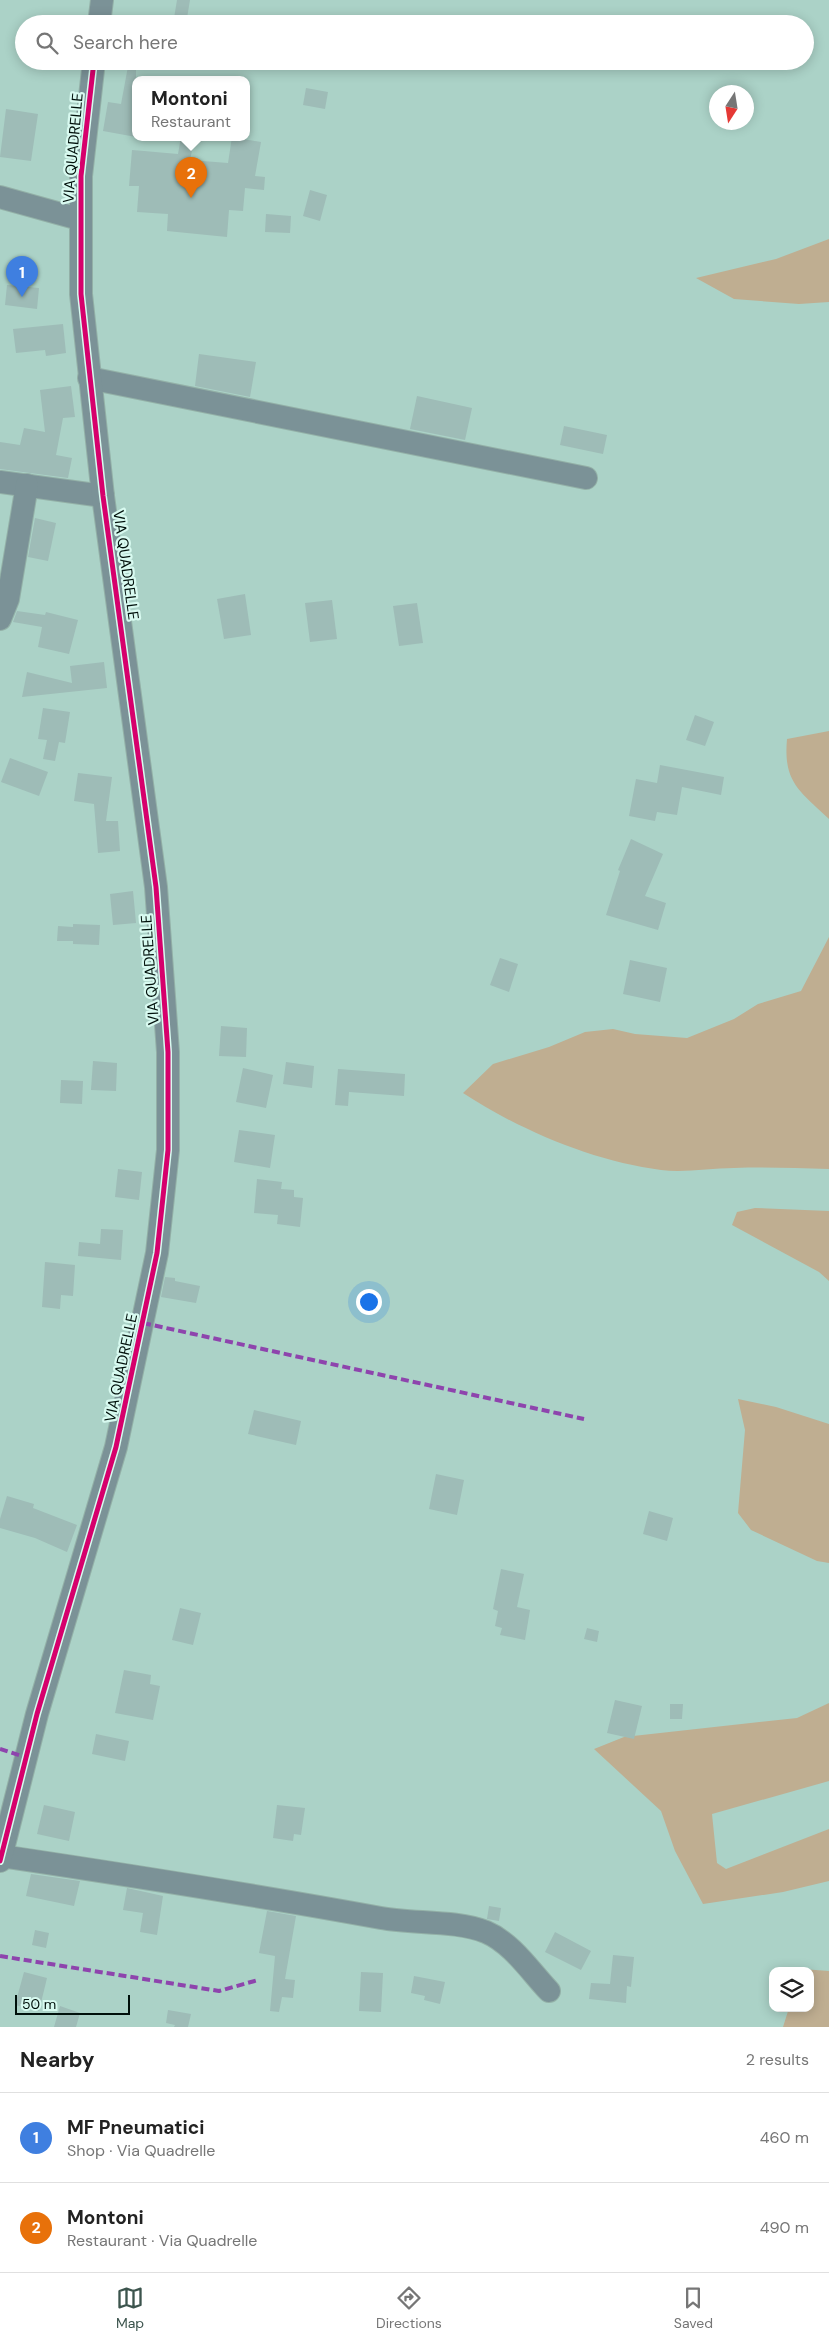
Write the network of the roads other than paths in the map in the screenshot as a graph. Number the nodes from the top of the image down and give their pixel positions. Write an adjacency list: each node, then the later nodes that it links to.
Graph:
1 (102, 0): 2 (street)
2 (100, 15)
3 (93, 70): 5 (street, VIA QUADRELLE)
4 (0, 197): 5 (street)
5 (79, 219): 6 (street, VIA QUADRELLE)
6 (89, 378): 7 (street); 10 (street, VIA QUADRELLE)
7 (586, 478)
8 (0, 482): 9 (street)
9 (26, 485): 10 (street); 11 (street)
10 (103, 496): 12 (street, VIA QUADRELLE)
11 (0, 619)
12 (1, 1859): 13 (street)
13 (549, 1991)

